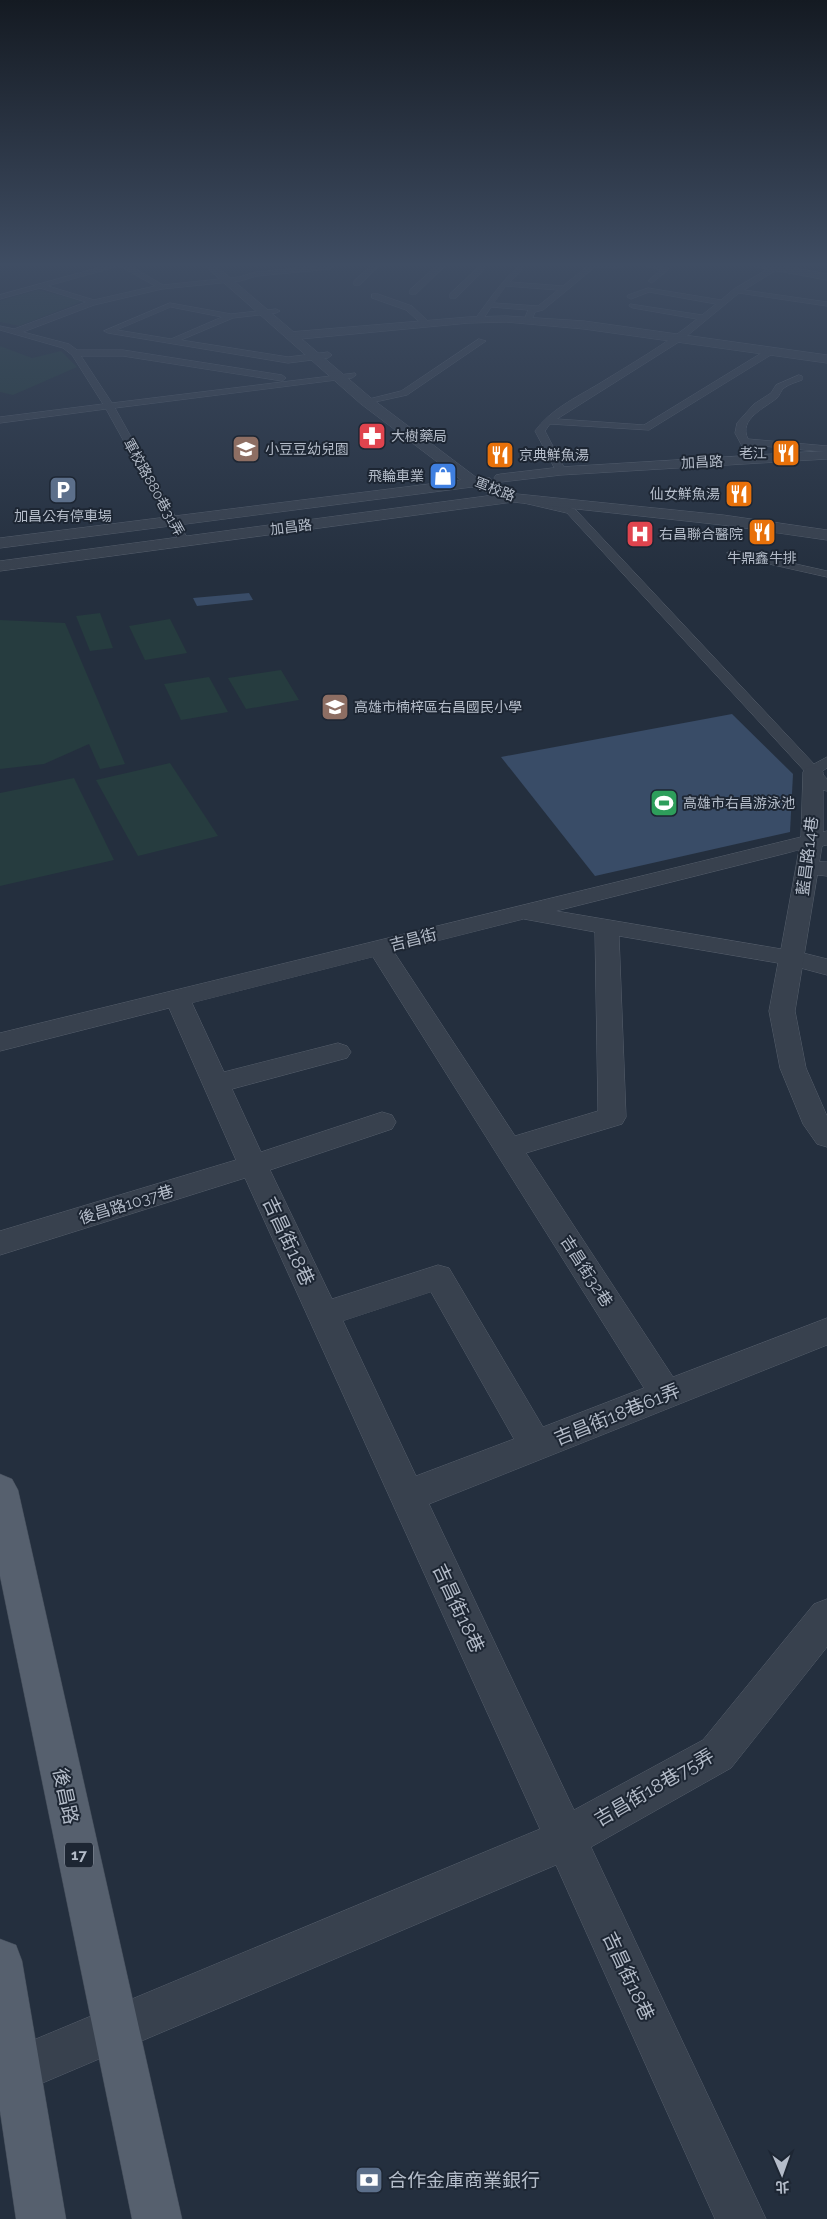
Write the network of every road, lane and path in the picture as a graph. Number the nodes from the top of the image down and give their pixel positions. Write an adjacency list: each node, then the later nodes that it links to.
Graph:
1 (85, 368): 14 (lane, 軍校路880巷31弄)
2 (217, 368): 11 (lane)
3 (326, 368): 9 (street, 軍校路)
4 (343, 368): 8 (street, 軍校路)
5 (442, 368): 12 (lane)
6 (631, 368): 16 (lane)
7 (744, 368): 16 (lane)
8 (352, 375): 9 (lane); 12 (street, 軍校路)
9 (336, 377): 11 (lane); 13 (street, 軍校路)
10 (799, 378): 18 (lane)
11 (303, 381): 14 (lane)
12 (382, 398): 13 (lane); 17 (street, 軍校路)
13 (366, 401): 26 (street, 軍校路)
14 (110, 406): 15 (lane); 29 (lane, 軍校路880巷31弄)
15 (0, 420)
16 (548, 421): 24 (lane)
17 (415, 422)
18 (743, 441): 19 (lane); 21 (lane)
19 (827, 449)
20 (827, 455): 21 (street, 加昌路)
21 (753, 459): 23 (street, 加昌路)
22 (486, 469): 25 (street, 軍校路)
23 (577, 470): 24 (street, 加昌路); 27 (street, 加昌路)
24 (561, 471): 25 (street, 加昌路)
25 (501, 478): 26 (street, 加昌路); 27 (street, 軍校路)
26 (475, 483): 28 (street, 軍校路); 29 (street, 加昌路)
27 (537, 488): 28 (street, 加昌路); 30 (street, 軍校路)
28 (515, 498): 31 (street, 軍校路); 32 (street, 加昌路); 37 (lane)
29 (172, 521): 32 (lane, 軍校路880巷31弄); 33 (street, 加昌路)
30 (827, 522)
31 (827, 535)
32 (184, 541): 35 (street, 加昌路)
33 (0, 543)
34 (734, 553): 36 (lane)
35 (0, 566)
36 (827, 574)
37 (822, 773): 38 (street, 藍昌路14巷)
38 (819, 839): 39 (street, 藍昌路14巷); 40 (street, 吉昌街)
39 (817, 868): 43 (street, 藍昌路14巷)
40 (520, 912): 41 (street); 42 (street, 吉昌街)
41 (607, 926): 43 (street); 51 (street)
42 (379, 947): 45 (street, 吉昌街); 51 (street, 吉昌街32巷)
43 (792, 958): 44 (street); 50 (street, 藍昌路14巷)
44 (827, 967)
45 (178, 998): 46 (street, 吉昌街); 48 (street, 吉昌街18巷)
46 (0, 1042)
47 (338, 1052): 48 (street)
48 (217, 1083): 52 (street, 吉昌街18巷)
49 (382, 1122): 52 (street, 後昌路1037巷)
50 (827, 1137)
51 (508, 1148): 56 (street, 吉昌街32巷)
52 (253, 1165): 53 (street, 後昌路1037巷); 54 (street, 吉昌街18巷)
53 (0, 1243)
54 (324, 1315): 57 (street); 59 (street, 吉昌街18巷)
55 (827, 1331): 56 (street, 吉昌街18巷61弄)
56 (666, 1394): 57 (street, 吉昌街18巷61弄)
57 (536, 1446): 59 (street, 吉昌街18巷61弄)
58 (0, 1490): 63 (main road, 後昌路 / 17)
59 (407, 1496): 61 (street, 吉昌街18巷)
60 (827, 1617): 61 (street, 吉昌街18巷75弄)
61 (568, 1837): 63 (street, 吉昌街18巷75弄); 67 (street, 吉昌街18巷)
62 (0, 1961): 64 (main road)
63 (116, 2030): 64 (street, 吉昌街18巷75弄); 66 (main road, 後昌路 / 17)
64 (9, 2075): 65 (main road)
65 (41, 2219)
66 (156, 2219)
67 (741, 2219)

